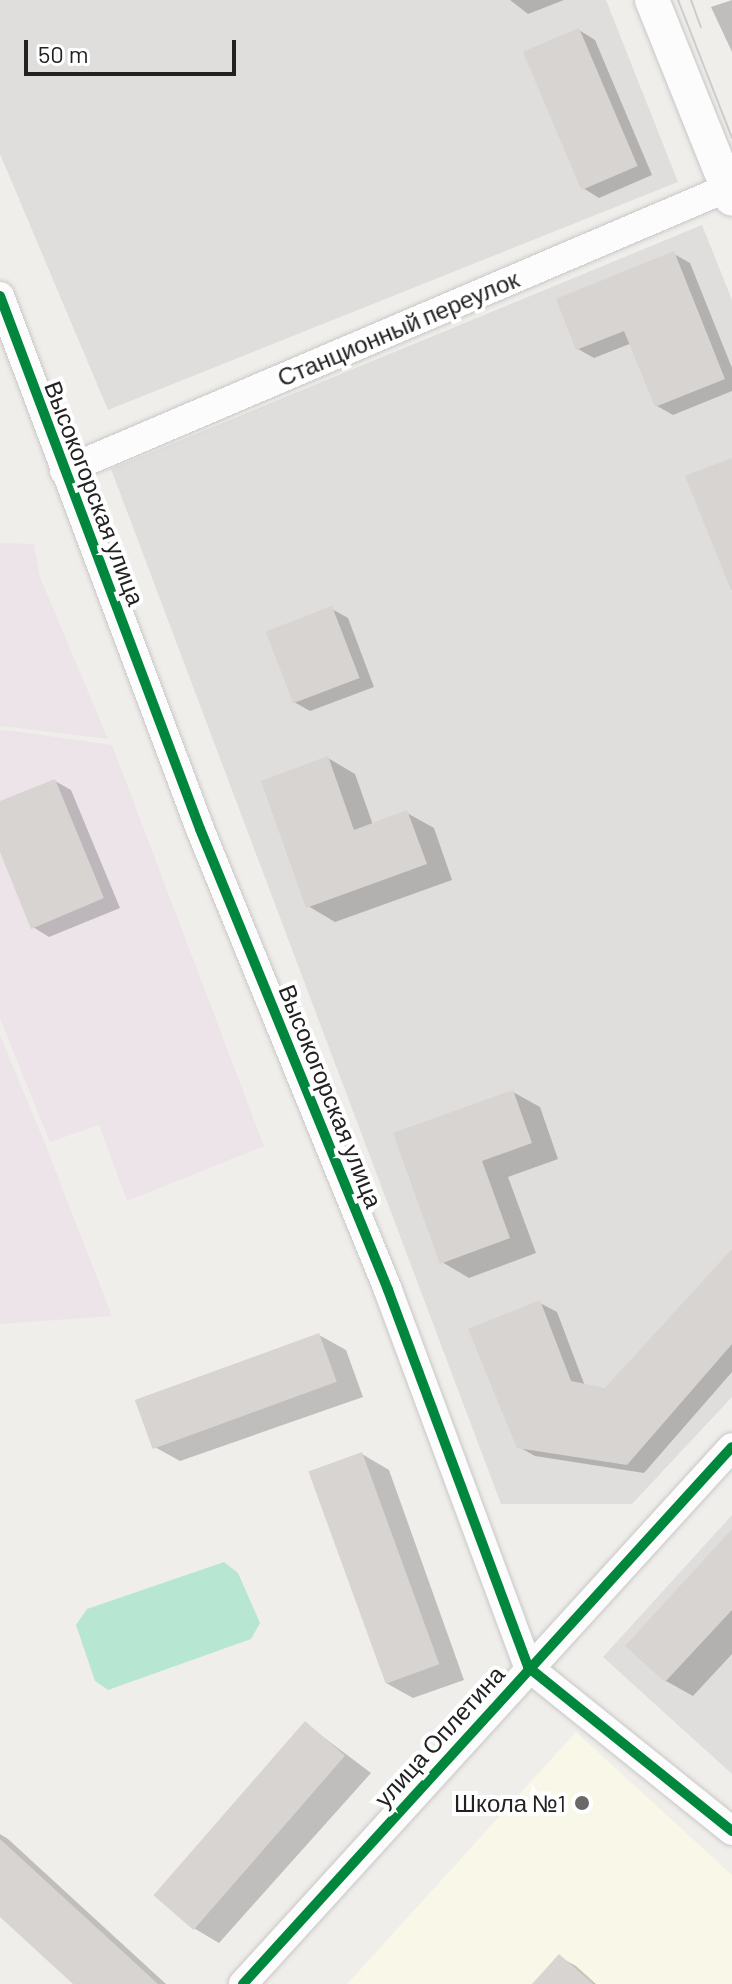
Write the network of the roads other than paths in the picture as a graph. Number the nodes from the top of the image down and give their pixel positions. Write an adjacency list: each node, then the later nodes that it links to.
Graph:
1 (652, 0): 2 (street)
2 (731, 191): 4 (street, Станционный переулок)
3 (0, 296): 4 (street, Высокогорская улица)
4 (64, 471): 6 (street, Высокогорская улица)
5 (732, 1447): 6 (street, улица Оплетина)
6 (528, 1667): 7 (street); 8 (street, улица Оплетина)
7 (732, 1831)
8 (243, 1984)

